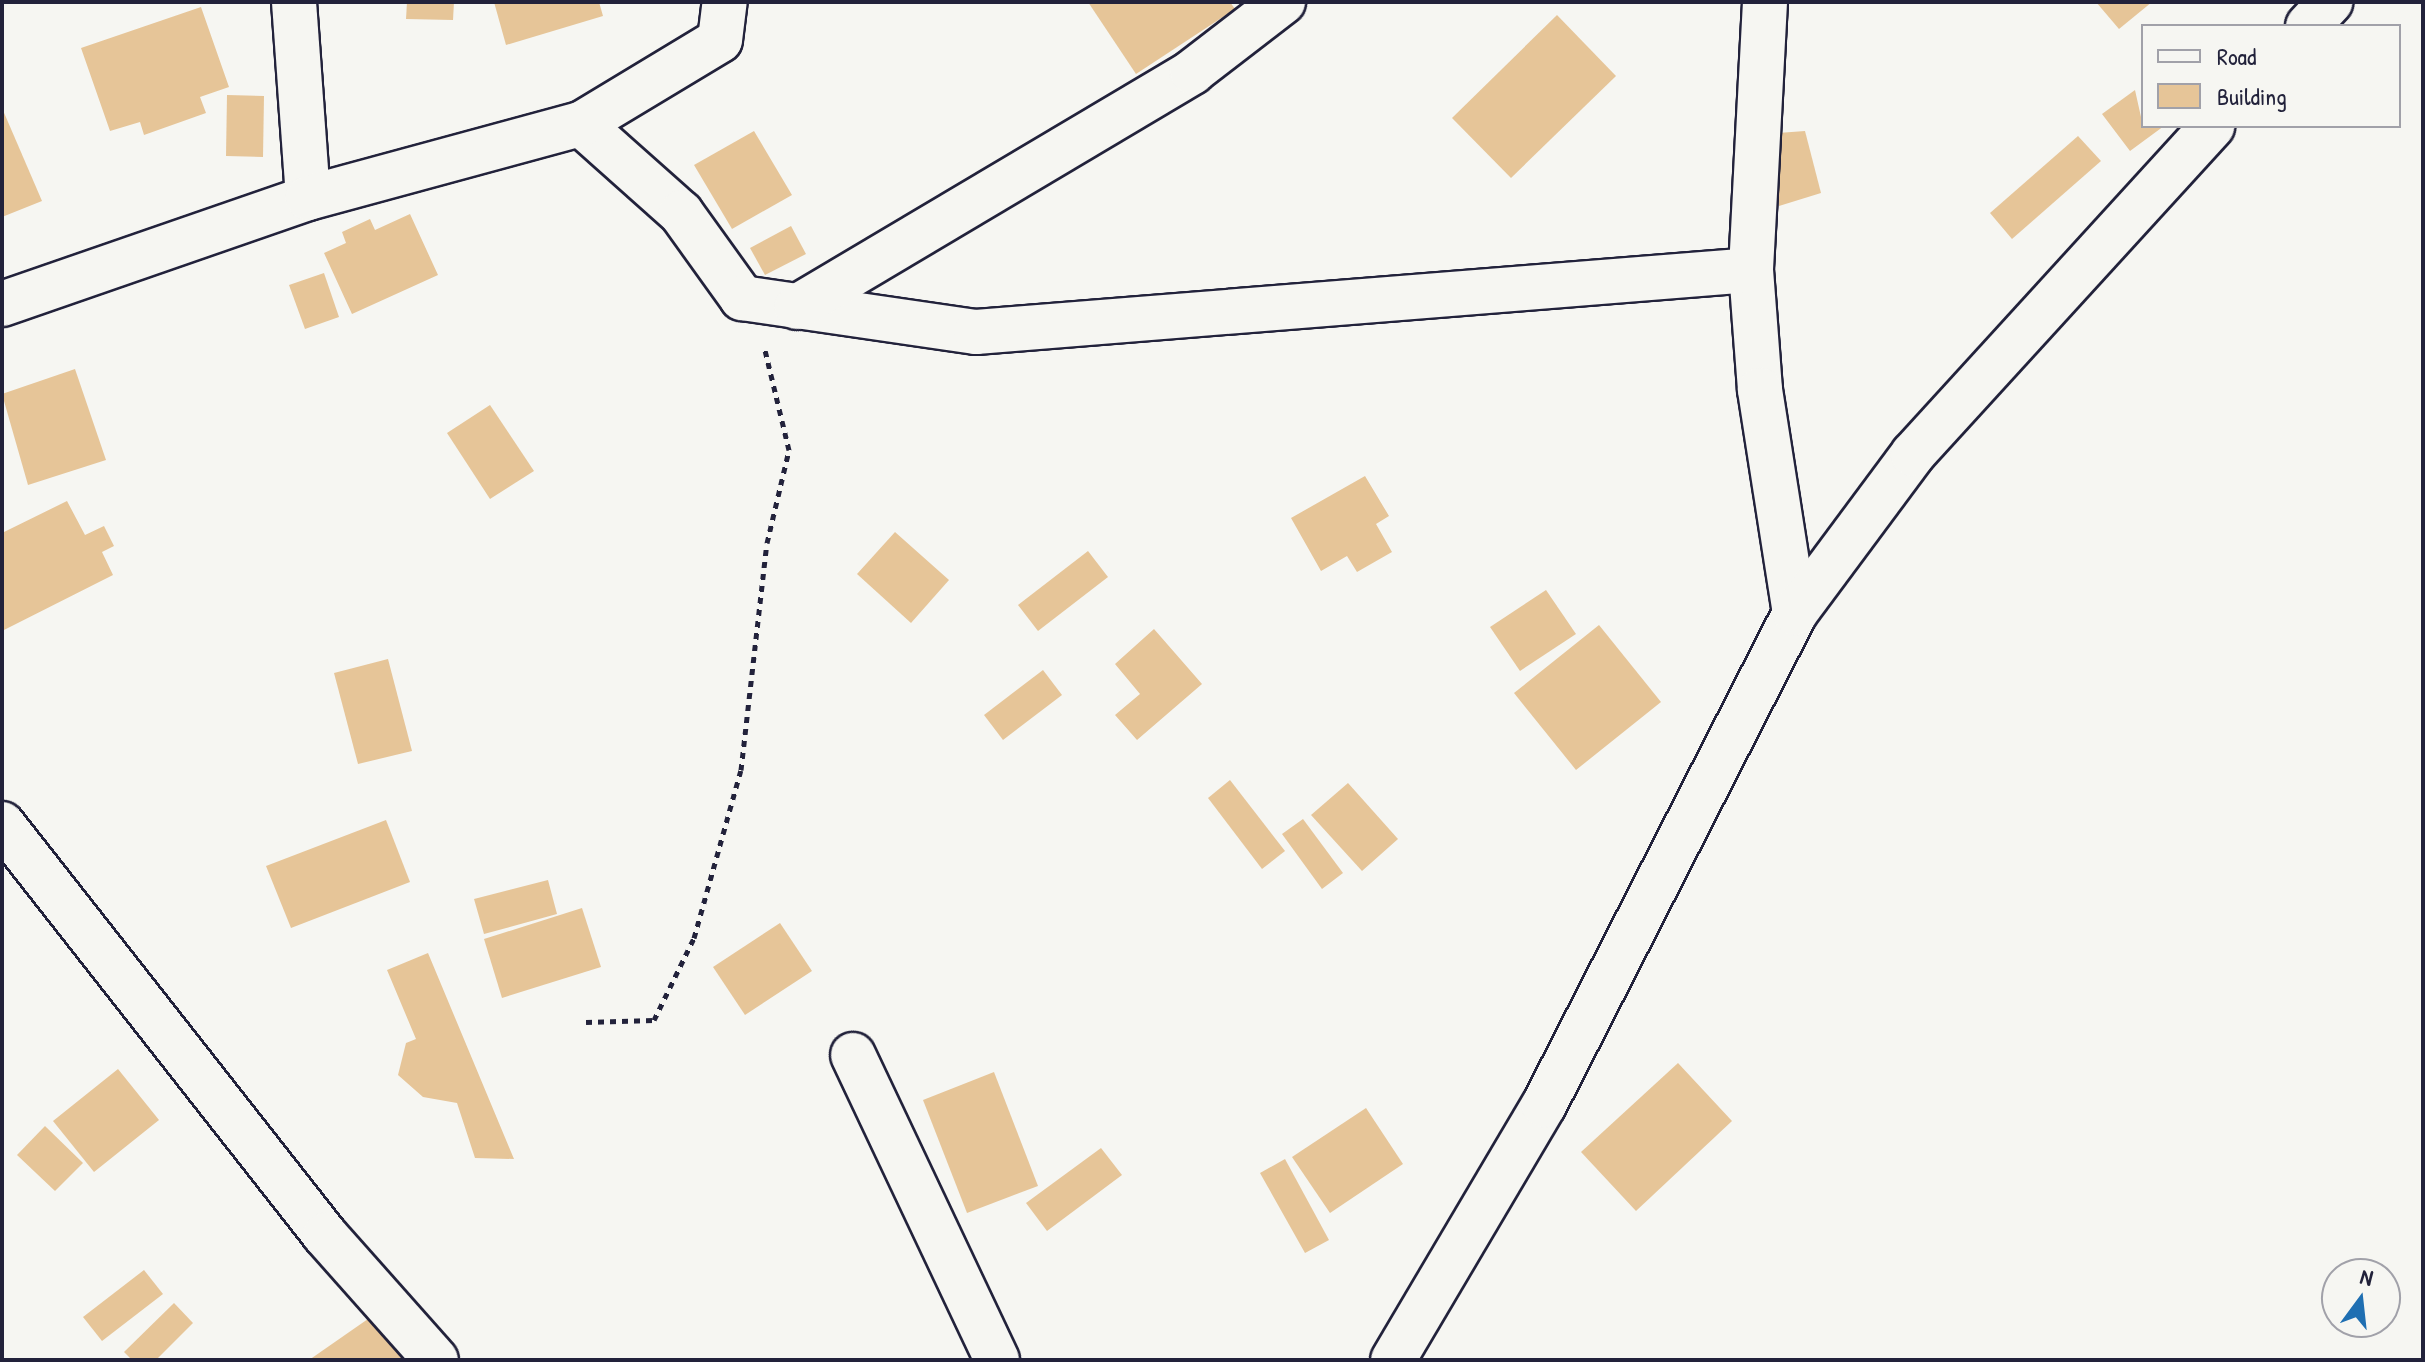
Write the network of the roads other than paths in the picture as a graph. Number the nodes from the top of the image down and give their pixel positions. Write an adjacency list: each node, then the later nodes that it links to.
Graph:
1 (294, 2): 9 (street)
2 (725, 2): 7 (street)
3 (1283, 2): 12 (street)
4 (1765, 2): 10 (street)
5 (2330, 2): 6 (street)
6 (2310, 24)
7 (581, 124): 9 (street); 12 (street)
8 (2210, 128): 13 (street)
9 (308, 198): 11 (street)
10 (1751, 270): 12 (street); 13 (street)
11 (2, 304)
12 (797, 307)
13 (1795, 613): 18 (street)
14 (2, 824): 16 (street)
15 (853, 1055): 17 (street)
16 (436, 1360)
17 (997, 1360)
18 (1393, 1360)

